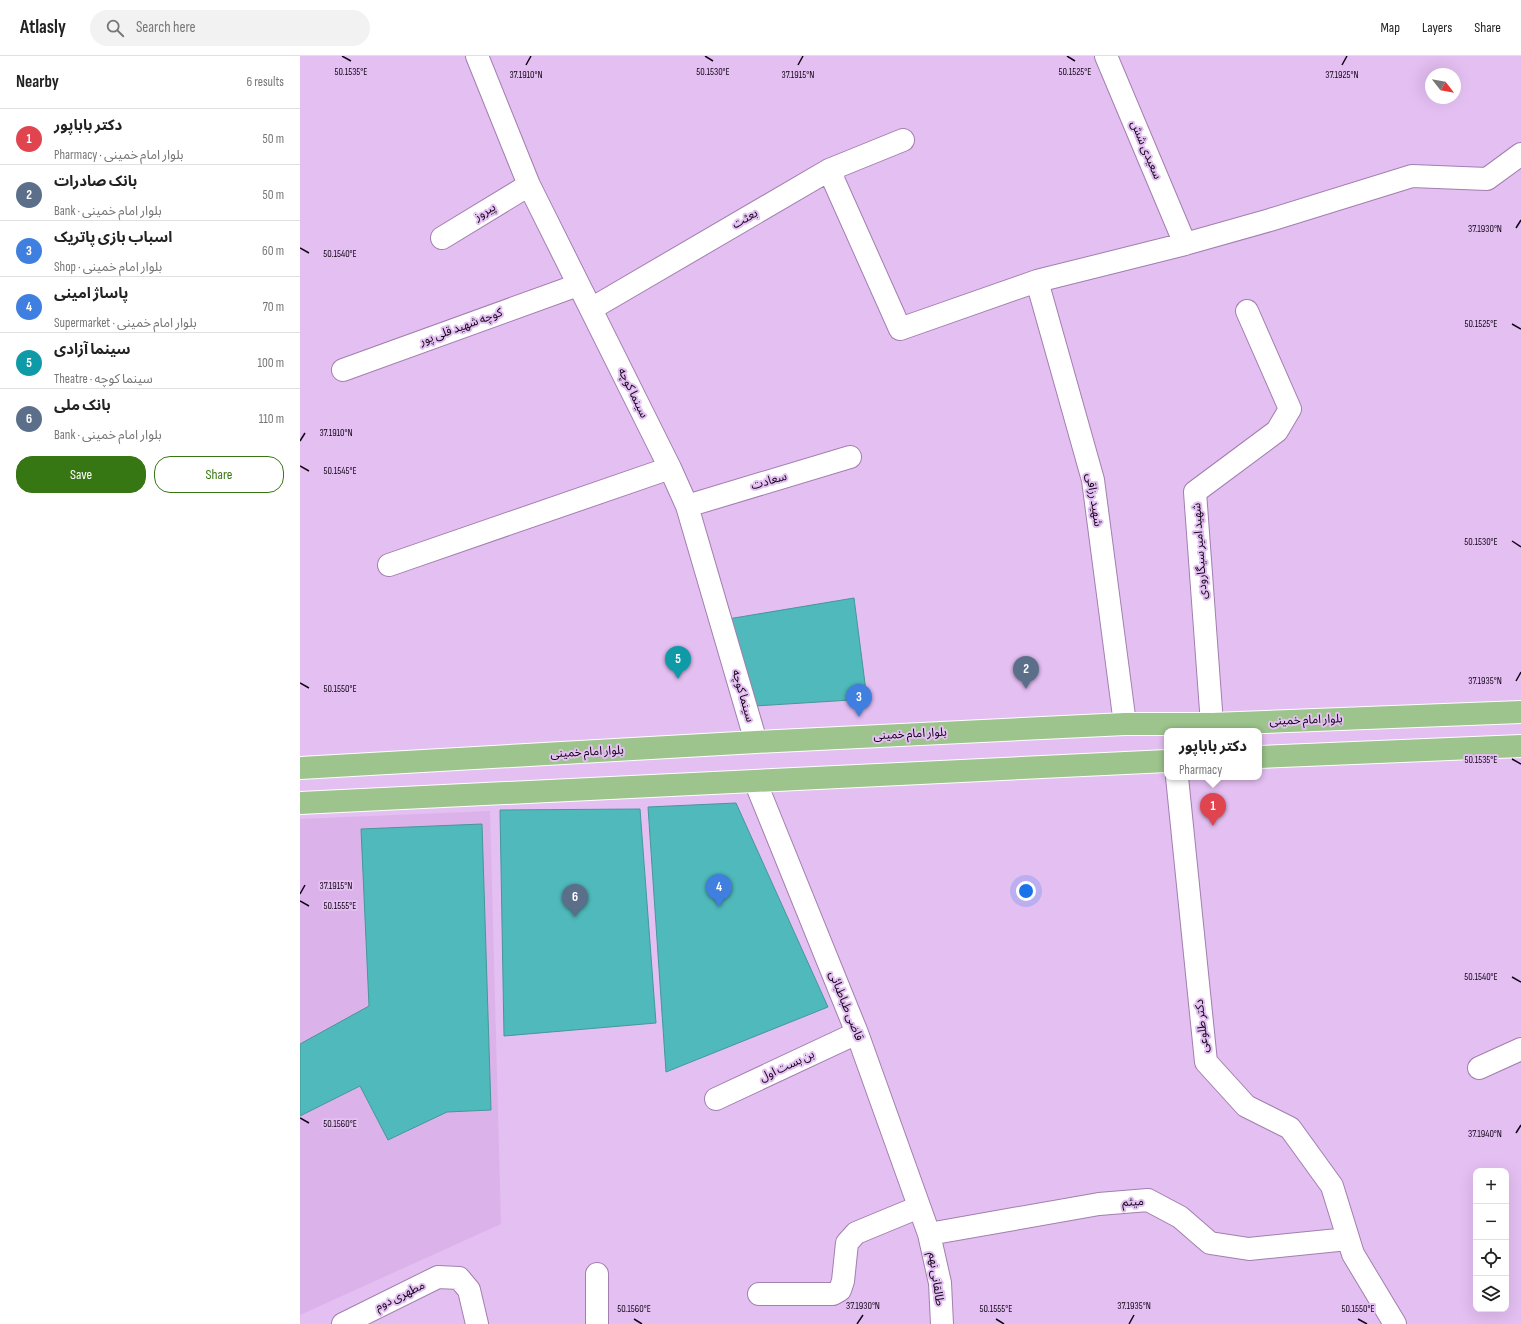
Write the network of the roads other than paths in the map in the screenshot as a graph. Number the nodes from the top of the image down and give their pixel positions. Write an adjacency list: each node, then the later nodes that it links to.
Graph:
1 (477, 56): 6 (street, سینما کوچه)
2 (1106, 56): 8 (street, سعیدی شش)
3 (903, 140): 5 (street, بعثت)
4 (1521, 154): 8 (street)
5 (829, 170): 9 (street); 11 (street, بعثت)
6 (529, 185): 7 (street, پیروز); 10 (street, سینما کوچه)
7 (442, 238)
8 (1185, 244): 9 (street)
9 (1037, 281): 19 (street, شهید رزاقی)
10 (578, 285): 11 (street, سینما کوچه); 13 (street, کوچه شهید قلی پور)
11 (591, 309): 15 (street, سینما کوچه)
12 (1247, 311): 20 (street, شهید امیر سیگارودی)
13 (343, 370)
14 (850, 457): 16 (street, سعادت)
15 (670, 468): 16 (street, سینما کوچه); 17 (street)
16 (687, 506): 21 (street, سینما کوچه)
17 (389, 565)
18 (1521, 712): 20 (main road, بلوار امام خمینی)
19 (1125, 724): 20 (main road, بلوار امام خمینی); 21 (main road, بلوار امام خمینی)
20 (1212, 724)
21 (756, 742): 25 (main road, بلوار امام خمینی)
22 (1521, 746): 23 (main road)
23 (1262, 757)
24 (1164, 761): 27 (main road)
25 (300, 768)
26 (1177, 780): 35 (street, دکتر طلوعی)
27 (755, 781): 28 (main road); 29 (street, قاضی طباطبائی)
28 (300, 803)
29 (857, 1033): 32 (street, بن بست اول); 33 (street, قاضی طباطبائی)
30 (1521, 1049): 31 (street)
31 (1479, 1068)
32 (716, 1099)
33 (919, 1207): 34 (street, قاضی طباطبائی); 37 (street)
34 (929, 1234): 35 (street, میثم); 41 (street, طالقانی نهم)
35 (1348, 1239): 42 (street, دکتر طلوعی)
36 (597, 1274): 40 (street)
37 (759, 1294)
38 (343, 1324): 39 (street, مطهری دوم)
39 (477, 1324)
40 (598, 1324)
41 (942, 1324)
42 (1395, 1324)

